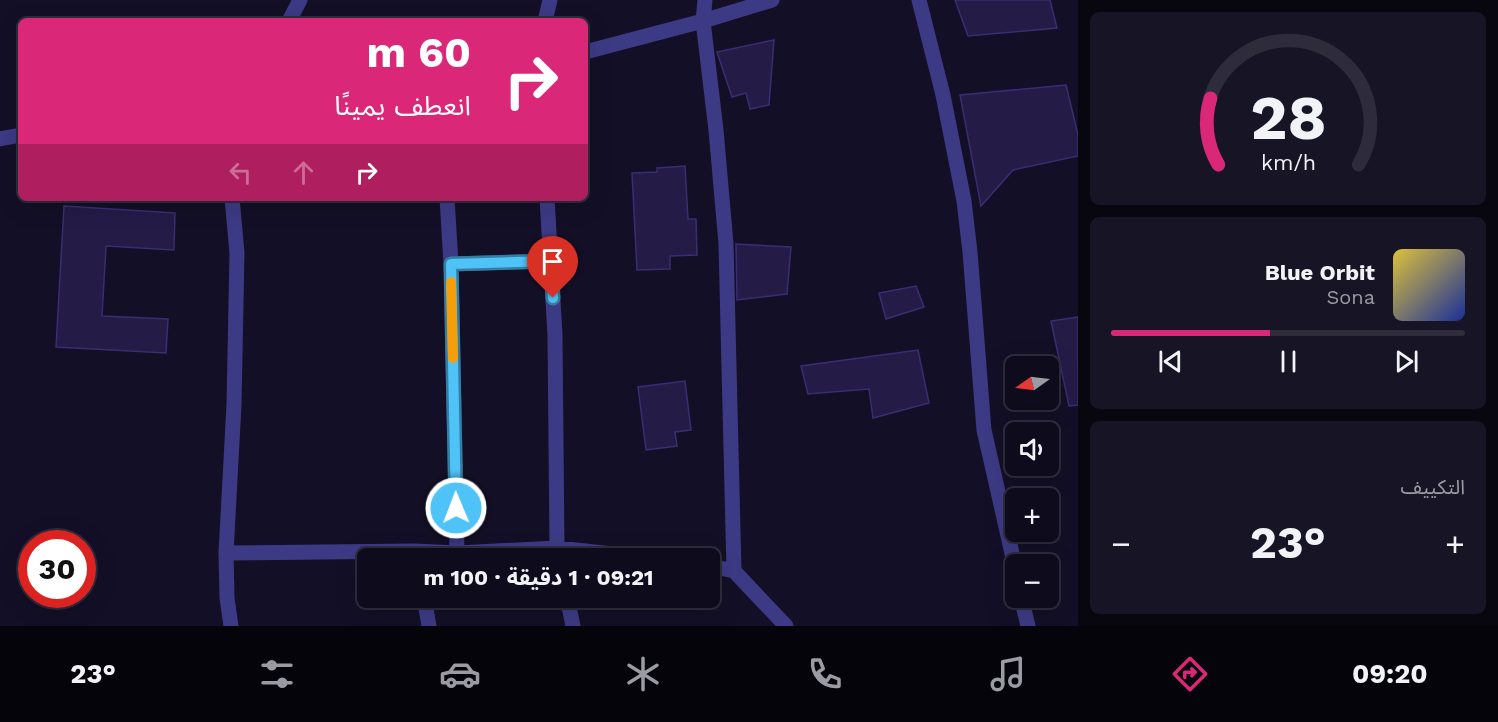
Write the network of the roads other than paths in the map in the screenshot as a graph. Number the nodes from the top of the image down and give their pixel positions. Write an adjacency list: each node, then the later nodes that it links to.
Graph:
1 (300, 0): 6 (street)
2 (550, 0): 7 (street)
3 (705, 0): 8 (street)
4 (772, 0): 8 (street)
5 (919, 0): 21 (street)
6 (291, 18)
7 (546, 18)
8 (703, 21): 9 (street); 23 (street)
9 (588, 51)
10 (18, 136): 11 (street)
11 (0, 139)
12 (232, 201): 19 (street)
13 (447, 201): 16 (street)
14 (547, 201): 15 (street)
15 (551, 261): 16 (street); 18 (street)
16 (451, 264): 17 (street)
17 (457, 548)
18 (558, 548)
19 (226, 553): 20 (street); 27 (street)
20 (357, 554)
21 (1012, 554)
22 (720, 568): 23 (street)
23 (734, 571): 30 (street)
24 (426, 608): 28 (street)
25 (569, 608): 29 (street)
26 (1024, 608): 31 (street)
27 (231, 626)
28 (429, 626)
29 (573, 626)
30 (786, 626)
31 (1028, 626)

